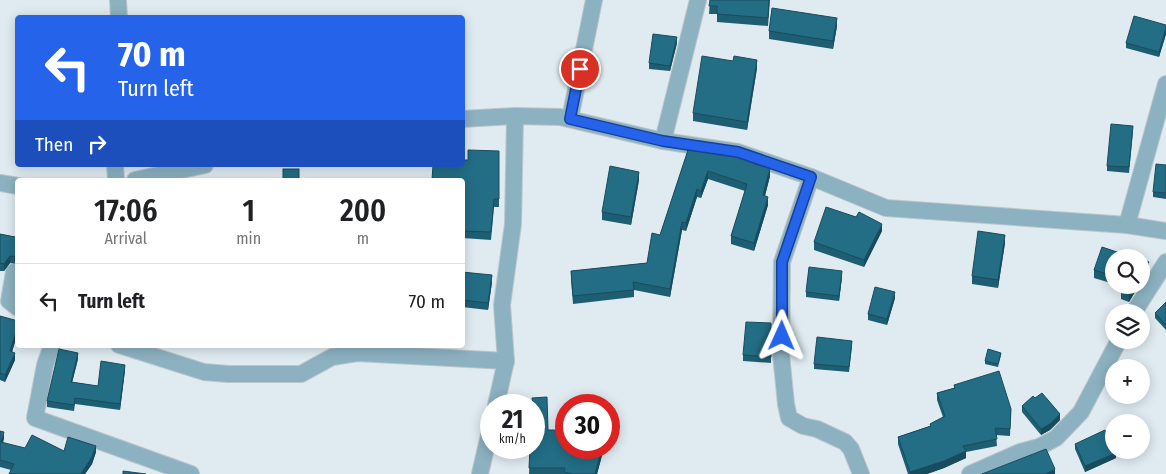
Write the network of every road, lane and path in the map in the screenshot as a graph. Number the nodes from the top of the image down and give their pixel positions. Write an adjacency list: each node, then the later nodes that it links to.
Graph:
1 (118, 0): 4 (street)
2 (594, 0): 8 (street)
3 (698, 0): 9 (street)
4 (119, 15)
5 (1166, 84): 15 (street)
6 (515, 116): 7 (street); 8 (street); 24 (street)
7 (465, 119)
8 (570, 119): 9 (street)
9 (663, 141): 11 (street)
10 (196, 167): 12 (street)
11 (811, 177): 15 (street); 29 (street)
12 (144, 178)
13 (0, 183): 14 (street)
14 (15, 186)
15 (1127, 225): 16 (street)
16 (1166, 231)
17 (1166, 262): 19 (street)
18 (14, 272): 20 (street)
19 (1139, 304)
20 (15, 306)
21 (51, 348): 27 (street)
22 (128, 348): 24 (street)
23 (1114, 349): 30 (street)
24 (506, 361): 25 (street)
25 (498, 394)
26 (483, 459): 28 (street)
27 (191, 474)
28 (480, 474)
29 (862, 474)
30 (970, 474)

